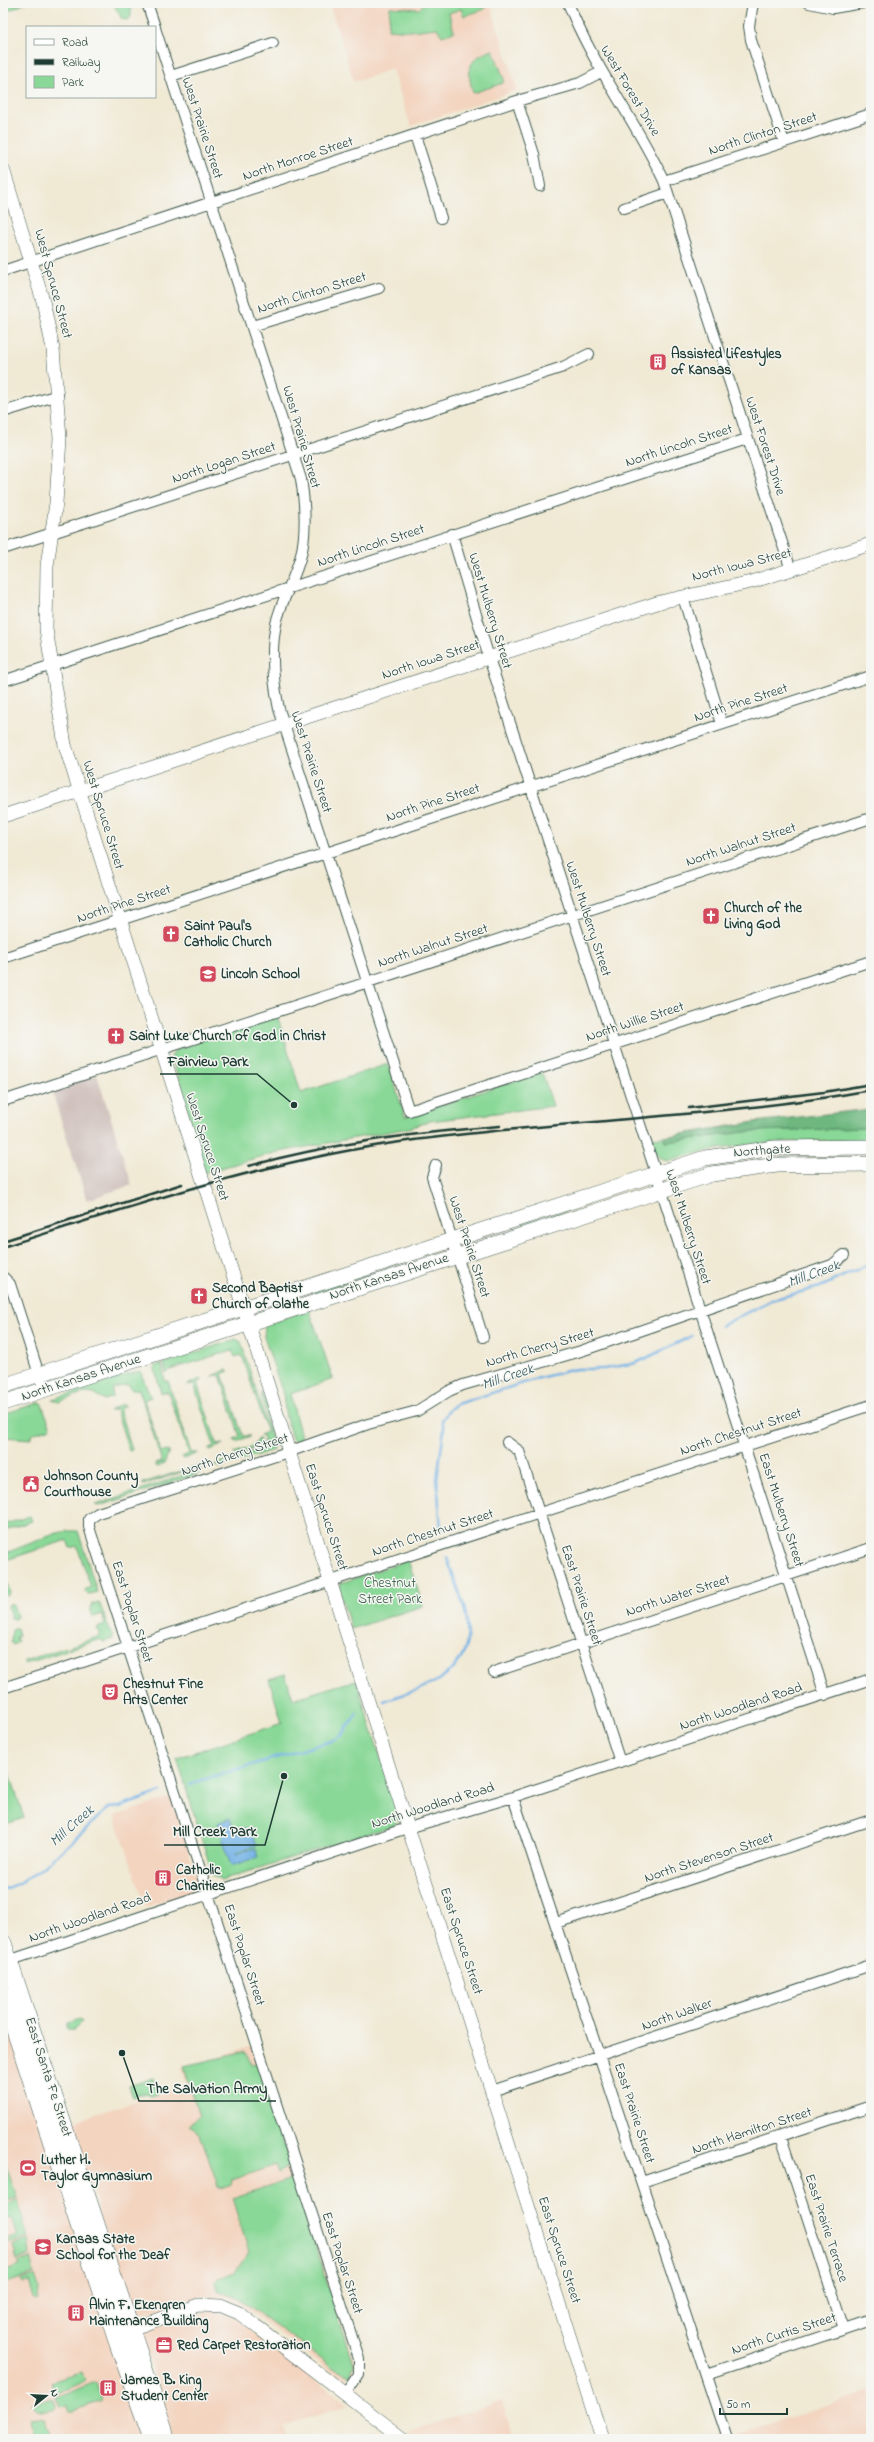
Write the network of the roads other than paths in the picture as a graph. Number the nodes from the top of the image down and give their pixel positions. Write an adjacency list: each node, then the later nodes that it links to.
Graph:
1 (147, 3): 6 (street, West Prairie Street)
2 (568, 3): 9 (street, West Forest Drive)
3 (753, 3): 14 (street)
4 (809, 3): 5 (street)
5 (863, 3)
6 (155, 26)
7 (156, 30): 10 (street, West Prairie Street)
8 (273, 43): 10 (street)
9 (602, 72): 11 (street, North Monroe Street); 16 (street, West Forest Drive)
10 (171, 76): 19 (street, West Prairie Street)
11 (517, 101): 13 (street, North Monroe Street); 17 (street)
12 (871, 114): 14 (street, North Clinton Street)
13 (415, 135): 19 (street, North Monroe Street); 21 (street)
14 (784, 142): 16 (street, North Clinton Street)
15 (3, 169): 22 (street, West Spruce Street)
16 (664, 181): 18 (street, West Forest Drive)
17 (540, 186)
18 (668, 193): 20 (street); 29 (street, West Forest Drive)
19 (212, 203): 22 (street, North Monroe Street); 25 (street, West Prairie Street)
20 (624, 208)
21 (441, 218)
22 (32, 261): 23 (street, North Monroe Street); 27 (street, West Spruce Street)
23 (3, 271)
24 (379, 288): 25 (street, North Clinton Street)
25 (252, 326): 30 (street, West Prairie Street)
26 (589, 354): 30 (street, North Logan Street)
27 (58, 395): 28 (street); 31 (street, West Spruce Street)
28 (3, 412)
29 (748, 439): 32 (street, North Lincoln Street); 35 (street, West Forest Drive)
30 (294, 455): 31 (street, North Logan Street); 36 (street, West Prairie Street)
31 (51, 534): 34 (street, North Logan Street); 39 (street, West Spruce Street)
32 (452, 534): 36 (street, North Lincoln Street); 38 (street, West Mulberry Street)
33 (871, 544): 35 (street, North Iowa Street)
34 (3, 549)
35 (791, 570): 37 (street, North Iowa Street)
36 (288, 588): 39 (street, North Lincoln Street); 42 (street, West Prairie Street)
37 (683, 597): 38 (street, North Iowa Street); 43 (street)
38 (489, 658): 42 (street, North Iowa Street); 44 (street, West Mulberry Street)
39 (51, 666): 41 (street, North Lincoln Street); 45 (street, West Spruce Street)
40 (871, 676): 43 (street, North Pine Street)
41 (3, 681)
42 (284, 724): 45 (street, North Iowa Street); 48 (street, West Prairie Street)
43 (722, 724): 44 (street, North Pine Street)
44 (530, 786): 48 (street, North Pine Street); 49 (street, West Mulberry Street)
45 (78, 791): 46 (street, North Iowa Street); 50 (street, West Spruce Street)
46 (3, 816)
47 (871, 818): 49 (street, North Walnut Street)
48 (326, 853): 50 (street, North Pine Street); 53 (street, West Prairie Street)
49 (572, 915): 53 (street, North Walnut Street); 54 (street, West Mulberry Street)
50 (119, 920): 51 (street, North Pine Street); 55 (street, West Spruce Street)
51 (3, 958)
52 (871, 961): 54 (street, North Willie Street)
53 (367, 982): 55 (street, North Walnut Street); 57 (street, West Prairie Street)
54 (614, 1044): 57 (street, North Willie Street); 61 (street, West Mulberry Street)
55 (160, 1050): 56 (street, North Walnut Street); 67 (street, West Spruce Street)
56 (3, 1101)
57 (409, 1111)
58 (871, 1147): 61 (main road, Northgate)
59 (871, 1164): 62 (main road, Northgate)
60 (436, 1165): 63 (street, West Prairie Street)
61 (656, 1173): 62 (street, West Mulberry Street); 63 (main road, North Kansas Avenue)
62 (661, 1188): 64 (main road, North Kansas Avenue); 68 (street, West Mulberry Street)
63 (452, 1239): 64 (street, West Prairie Street); 67 (main road, North Kansas Avenue)
64 (457, 1255): 69 (main road, North Kansas Avenue); 70 (street, West Prairie Street)
65 (844, 1255): 68 (street, North Cherry Street)
66 (3, 1278): 71 (street)
67 (242, 1308): 69 (street, West Spruce Street); 71 (main road, North Kansas Avenue)
68 (701, 1311): 77 (street, East Mulberry Street); 78 (street, North Cherry Street)
69 (247, 1324): 73 (main road, North Kansas Avenue); 78 (street, West Spruce Street)
70 (484, 1337)
71 (38, 1374): 72 (main road, North Kansas Avenue); 73 (street)
72 (3, 1386)
73 (44, 1390): 74 (main road, North Kansas Avenue)
74 (3, 1403)
75 (871, 1405): 77 (street, North Chestnut Street)
76 (507, 1442): 79 (street, East Prairie Street)
77 (745, 1446): 79 (street, North Chestnut Street); 82 (street, East Mulberry Street)
78 (288, 1452): 80 (street, North Cherry Street); 83 (street, East Spruce Street)
79 (540, 1513): 83 (street, North Chestnut Street); 84 (street, East Prairie Street)
80 (88, 1522): 85 (street, East Poplar Street)
81 (871, 1548): 82 (street, North Water Street)
82 (787, 1575): 84 (street, North Water Street); 89 (street, East Mulberry Street)
83 (330, 1581): 85 (street, North Chestnut Street); 93 (street, East Spruce Street)
84 (582, 1643): 86 (street, North Water Street); 90 (street, East Prairie Street)
85 (128, 1647): 88 (street, North Chestnut Street); 94 (street, East Poplar Street)
86 (494, 1672)
87 (871, 1679): 89 (street, North Woodland Road)
88 (3, 1688)
89 (825, 1695): 90 (street, North Woodland Road)
90 (620, 1762): 91 (street, North Woodland Road)
91 (513, 1797): 93 (street, North Woodland Road); 95 (street, East Prairie Street)
92 (871, 1820): 95 (street, North Stevenson Street)
93 (408, 1828): 94 (street, North Woodland Road); 103 (street, East Spruce Street)
94 (209, 1893): 97 (street, North Woodland Road); 111 (street, East Poplar Street)
95 (556, 1923): 101 (street, East Prairie Street)
96 (3, 1943): 97 (main road, East Santa Fe Street)
97 (6, 1961): 100 (main road, East Santa Fe Street)
98 (871, 1965): 101 (street, North Walker)
99 (3, 1994): 102 (main road, East Santa Fe Street)
100 (40, 2053): 102 (main road); 109 (main road, East Santa Fe Street)
101 (600, 2056): 103 (street, North Walker); 106 (street, East Prairie Street)
102 (24, 2058): 109 (main road, East Santa Fe Street)
103 (492, 2091): 115 (street, East Spruce Street)
104 (871, 2106): 105 (street, North Hamilton Street)
105 (781, 2137): 106 (street, North Hamilton Street); 108 (street, East Prairie Terrace)
106 (642, 2182): 110 (street, East Prairie Street)
107 (871, 2320): 108 (street, North Curtis Street)
108 (844, 2329): 110 (street, North Curtis Street)
109 (123, 2332): 111 (street); 112 (main road, East Santa Fe Street); 113 (main road, East Santa Fe Street)
110 (706, 2375): 116 (street, East Prairie Street)
111 (345, 2394): 114 (street)
112 (152, 2439)
113 (165, 2439)
114 (404, 2439)
115 (602, 2439)
116 (727, 2439)

